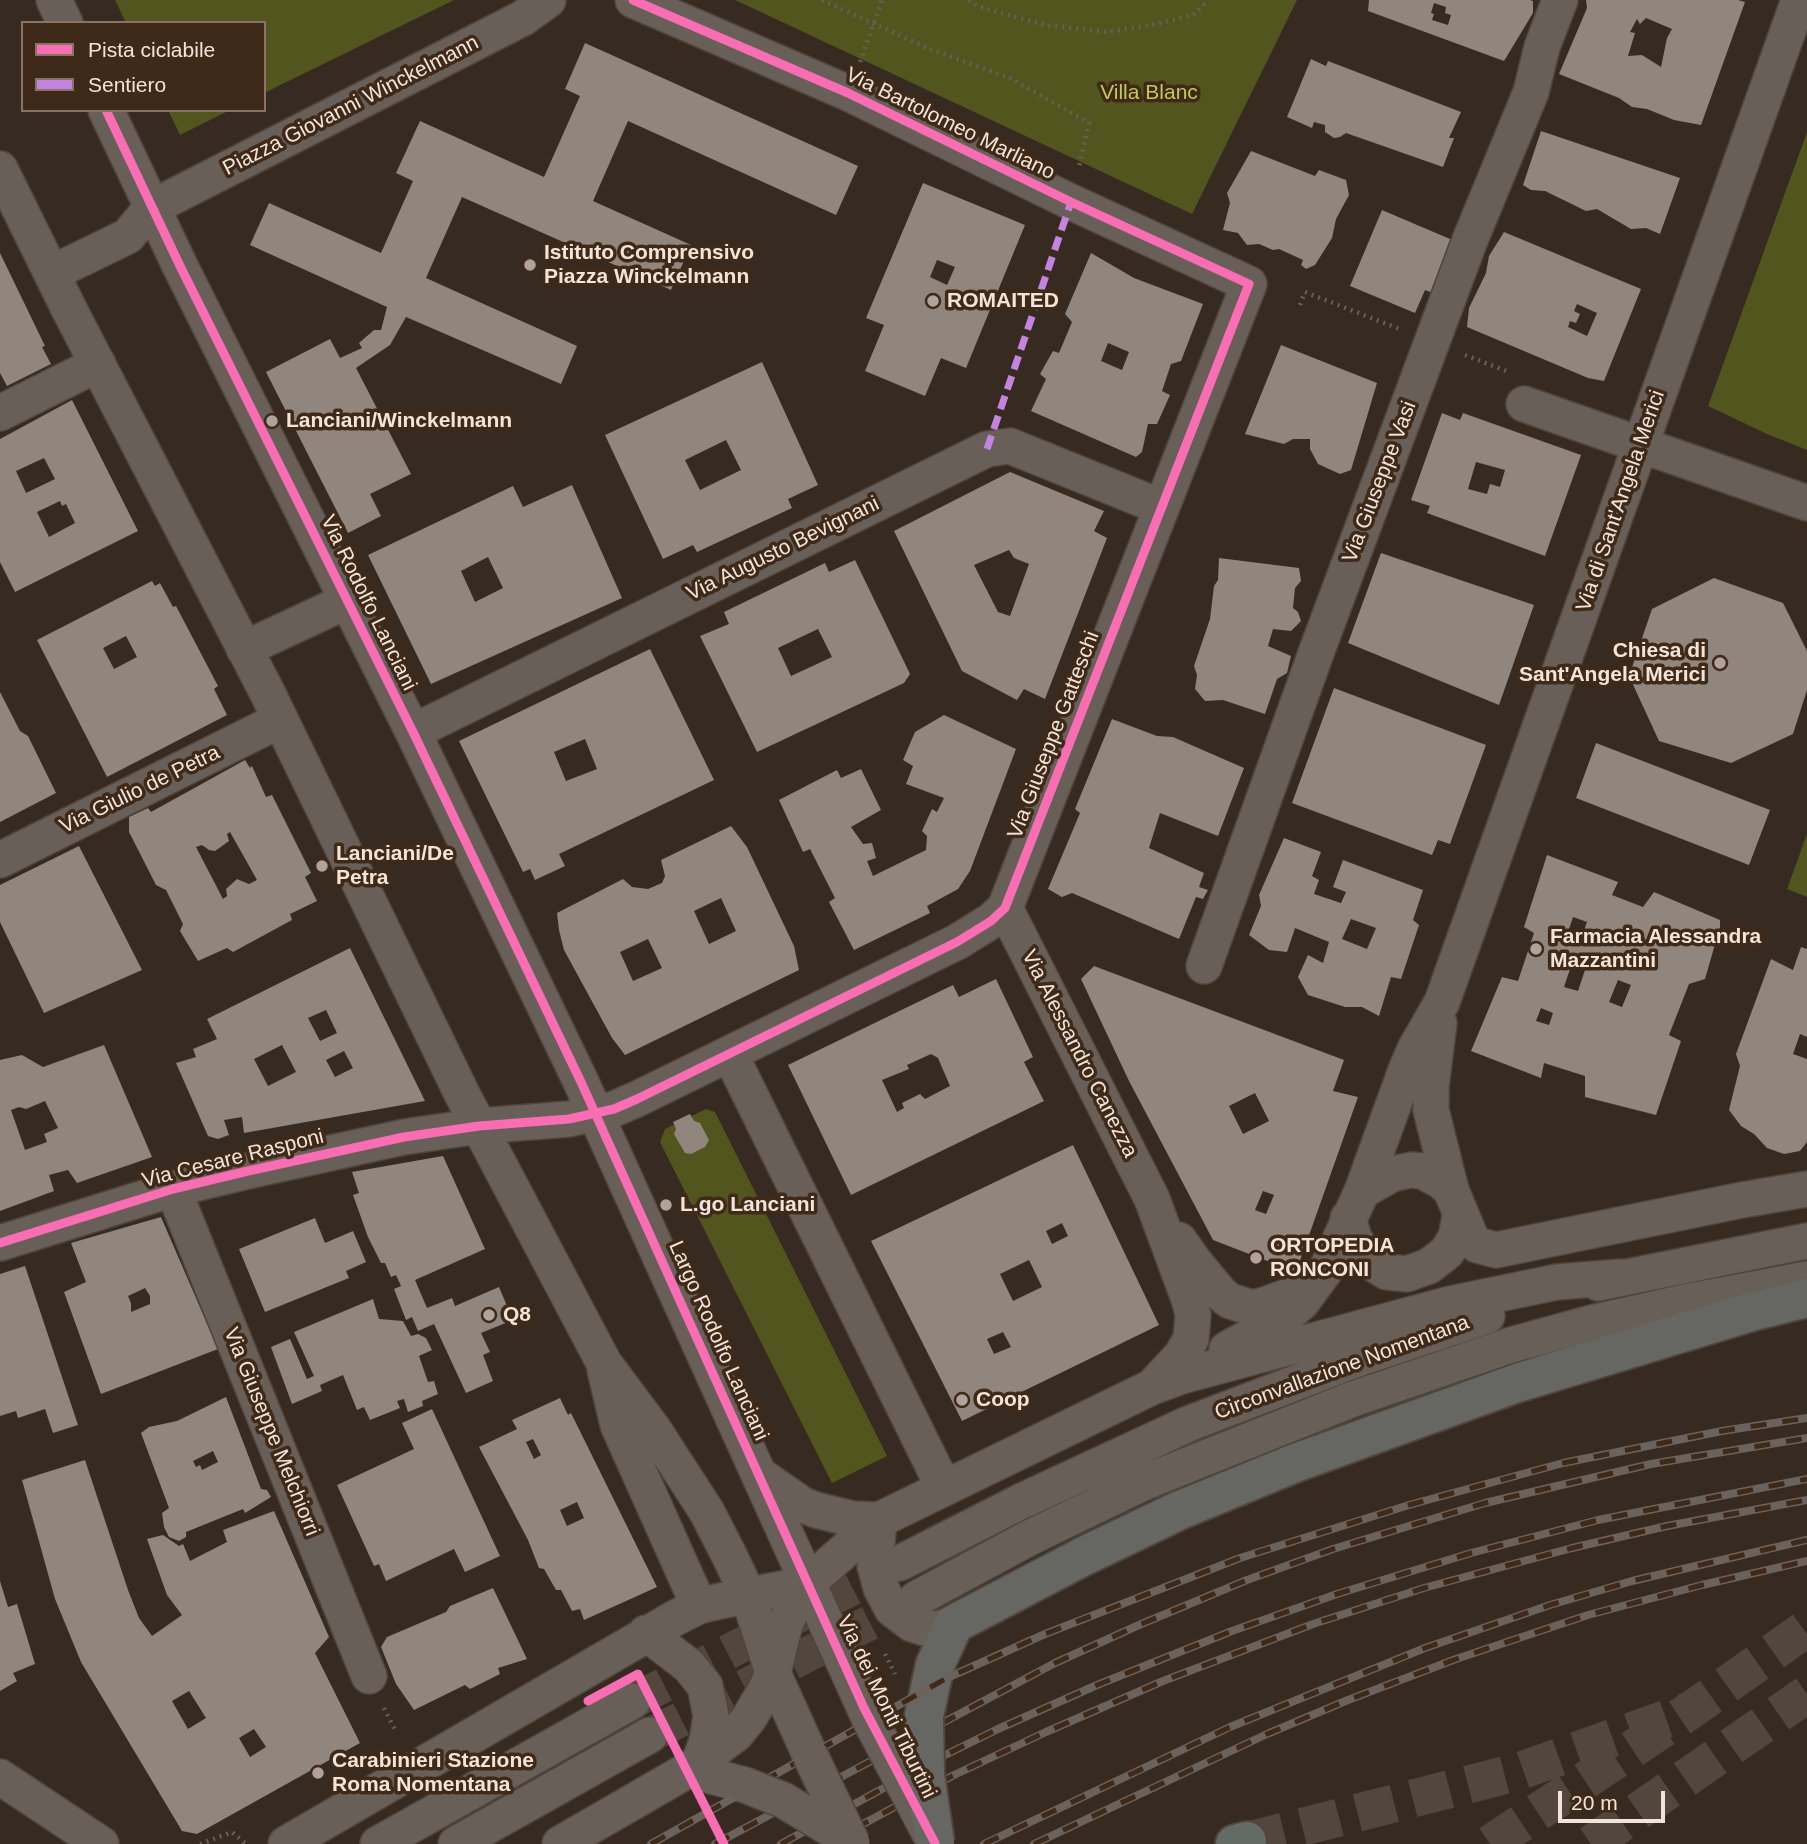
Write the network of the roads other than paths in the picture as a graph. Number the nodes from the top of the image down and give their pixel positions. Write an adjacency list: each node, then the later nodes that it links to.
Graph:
1 (54, 0): 6 (street)
2 (548, 0): 9 (street, Piazza Giovanni Winckelmann)
3 (633, 0): 11 (street, Via Bartolomeo Marliano)
4 (1560, 0): 24 (street, Via Giuseppe Vasi)
5 (1799, 0): 15 (street, Via di Sant'Angela Merici)
6 (64, 21)
7 (107, 112): 9 (street, Via Rodolfo Lanciani)
8 (0, 169): 10 (street)
9 (152, 208): 10 (street); 18 (street, Via Rodolfo Lanciani)
10 (52, 273): 12 (street)
11 (1249, 284): 17 (street, Via Giuseppe Gatteschi)
12 (98, 364): 14 (street); 19 (street)
13 (1518, 389): 15 (street)
14 (0, 413)
15 (1640, 445): 16 (street); 25 (street, Via di Sant'Angela Merici)
16 (1807, 503)
17 (1161, 507): 21 (street, Via Augusto Bevignani); 23 (street, Via Giuseppe Gatteschi)
18 (347, 601): 19 (street); 21 (street, Via Rodolfo Lanciani)
19 (244, 649): 20 (street)
20 (280, 720): 22 (street, Via Giulio de Petra); 28 (street)
21 (412, 733): 27 (street, Via Rodolfo Lanciani)
22 (0, 860)
23 (1005, 908): 26 (street); 31 (street, Via Alessandro Canezza)
24 (1205, 965)
25 (1442, 1002): 32 (street, Via di Sant'Angela Merici); 33 (street, Via di Sant'Angela Merici)
26 (730, 1054): 27 (street); 43 (street)
27 (595, 1114): 28 (street); 42 (street, Largo Rodolfo Lanciani)
28 (479, 1126): 29 (street, Via Cesare Rasponi); 40 (street)
29 (173, 1189): 35 (street, Via Cesare Rasponi); 53 (street, Via Giuseppe Melchiorri)
30 (1807, 1189): 32 (street)
31 (1152, 1199): 38 (street, Via Alessandro Canezza); 41 (street, Via Alessandro Canezza)
32 (1456, 1203): 33 (street); 33 (street)
33 (1355, 1205): 38 (street)
34 (1807, 1241): 36 (street, Circonvallazione Nomentana)
35 (0, 1243)
36 (1620, 1277): 41 (street); 45 (street, Circonvallazione Nomentana)
37 (1807, 1279): 48 (street, Circonvallazione Nomentana)
38 (1314, 1285): 41 (street)
39 (1807, 1298): 50 (main road)
40 (604, 1363): 47 (street); 49 (street)
41 (1167, 1382): 43 (street)
42 (760, 1475): 44 (street); 46 (street, Largo Rodolfo Lanciani)
43 (944, 1488): 44 (street)
44 (878, 1520): 46 (street); 50 (street)
45 (900, 1563)
46 (807, 1584): 47 (street); 52 (street); 60 (street, Via dei Monti Tiburtini, bridge)
47 (748, 1595): 49 (street); 52 (street)
48 (916, 1599)
49 (699, 1606): 51 (street)
50 (954, 1624): 60 (main road, bridge)
51 (646, 1633): 56 (street); 61 (street)
52 (773, 1673): 56 (street); 59 (street, bridge)
53 (369, 1676)
54 (633, 1701): 62 (street)
55 (650, 1735): 63 (street)
56 (694, 1765): 59 (street, bridge); 64 (street)
57 (0, 1777): 58 (street)
58 (90, 1841)
59 (852, 1842)
60 (935, 1843)
61 (286, 1844)
62 (377, 1844)
63 (456, 1844)
64 (560, 1844)

